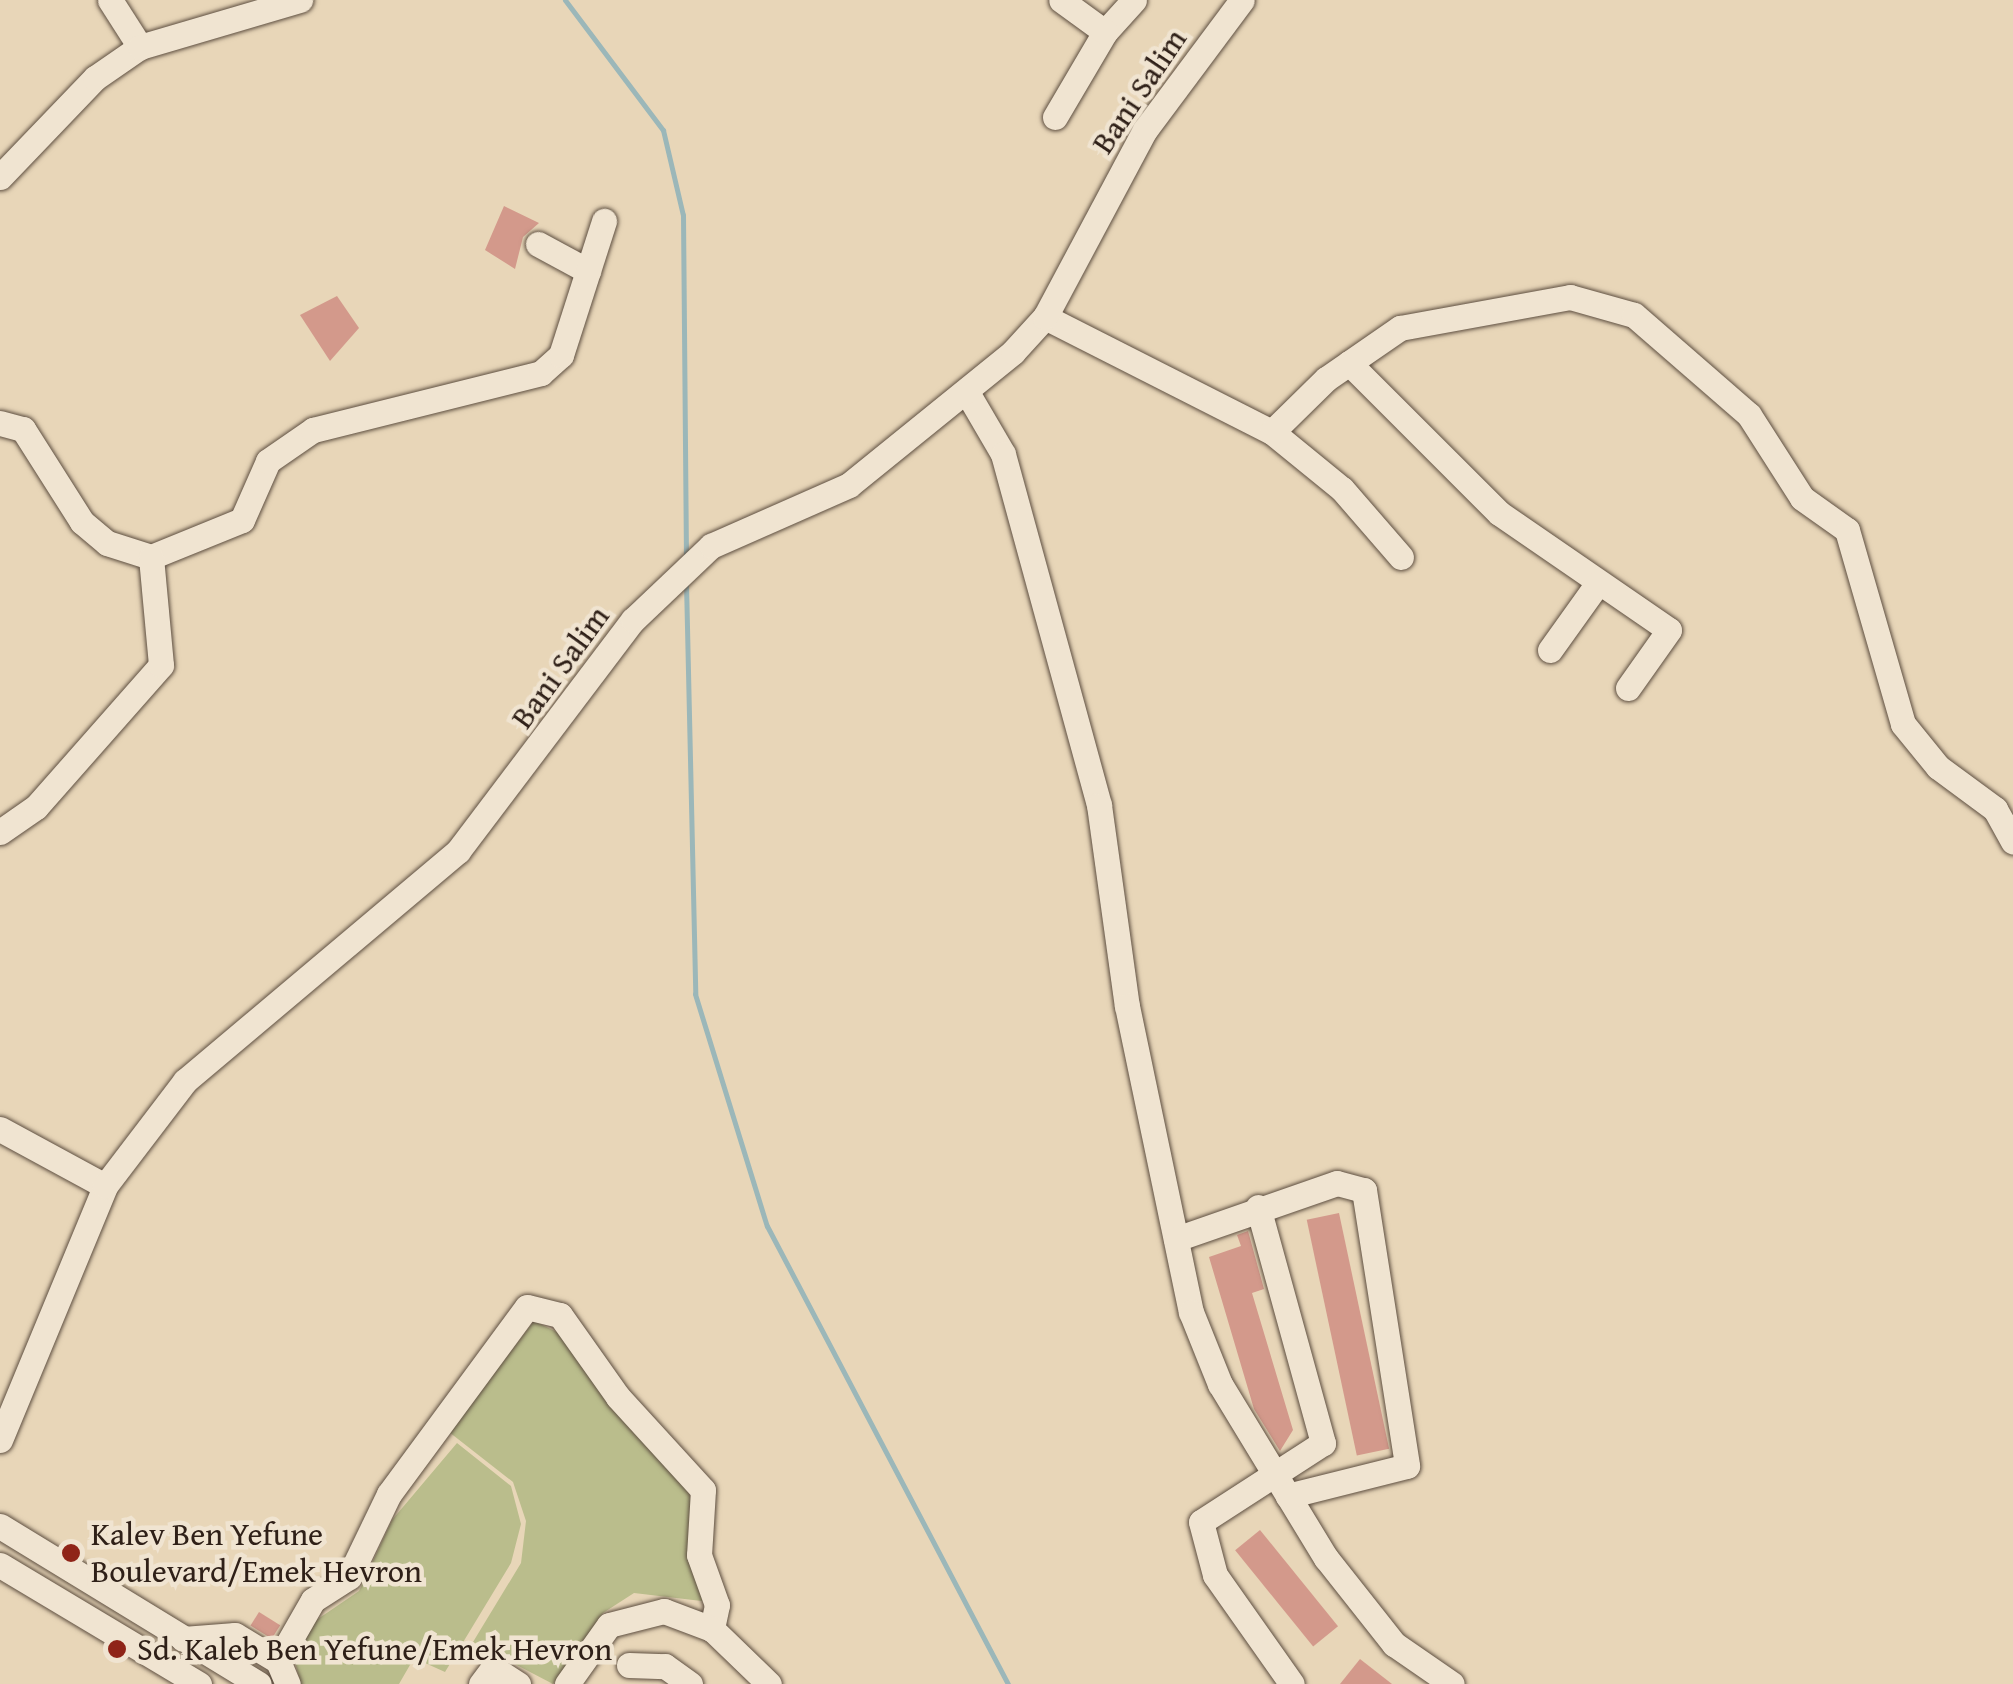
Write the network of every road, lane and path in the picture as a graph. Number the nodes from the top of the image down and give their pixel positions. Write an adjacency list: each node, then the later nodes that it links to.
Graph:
1 (110, 0): 7 (street)
2 (300, 0): 7 (street)
3 (1061, 0): 6 (street)
4 (1134, 0): 6 (street)
5 (1242, 0): 13 (street, Bani Salim)
6 (1105, 32): 8 (street)
7 (140, 48): 9 (street)
8 (1055, 117)
9 (0, 177)
10 (604, 221): 12 (street)
11 (538, 244): 12 (street)
12 (588, 271): 19 (street)
13 (1044, 316): 15 (street, Bani Salim); 17 (street)
14 (1348, 363): 17 (street); 20 (street); 24 (street)
15 (968, 394): 26 (street, Bani Salim); 28 (street)
16 (0, 423): 19 (street)
17 (1272, 432): 18 (street)
18 (1401, 557)
19 (150, 558): 23 (street)
20 (1598, 583): 21 (street); 22 (street)
21 (1550, 650)
22 (1628, 688)
23 (0, 832)
24 (2013, 841)
25 (0, 1129): 26 (street)
26 (104, 1186): 29 (street, Bani Salim)
27 (1258, 1207): 28 (street); 30 (street); 30 (street)
28 (1176, 1239): 30 (street)
29 (0, 1440)
30 (1282, 1485): 44 (street); 45 (street)
31 (0, 1526): 34 (street)
32 (0, 1564): 37 (street)
33 (712, 1629): 36 (street); 41 (street); 43 (street)
34 (183, 1639): 36 (street); 38 (street)
35 (630, 1665): 42 (street)
36 (283, 1672)
37 (200, 1684)
38 (259, 1684)
39 (481, 1684): 40 (street)
40 (518, 1684)
41 (568, 1684)
42 (690, 1684)
43 (769, 1684)
44 (1292, 1684)
45 (1452, 1684)

